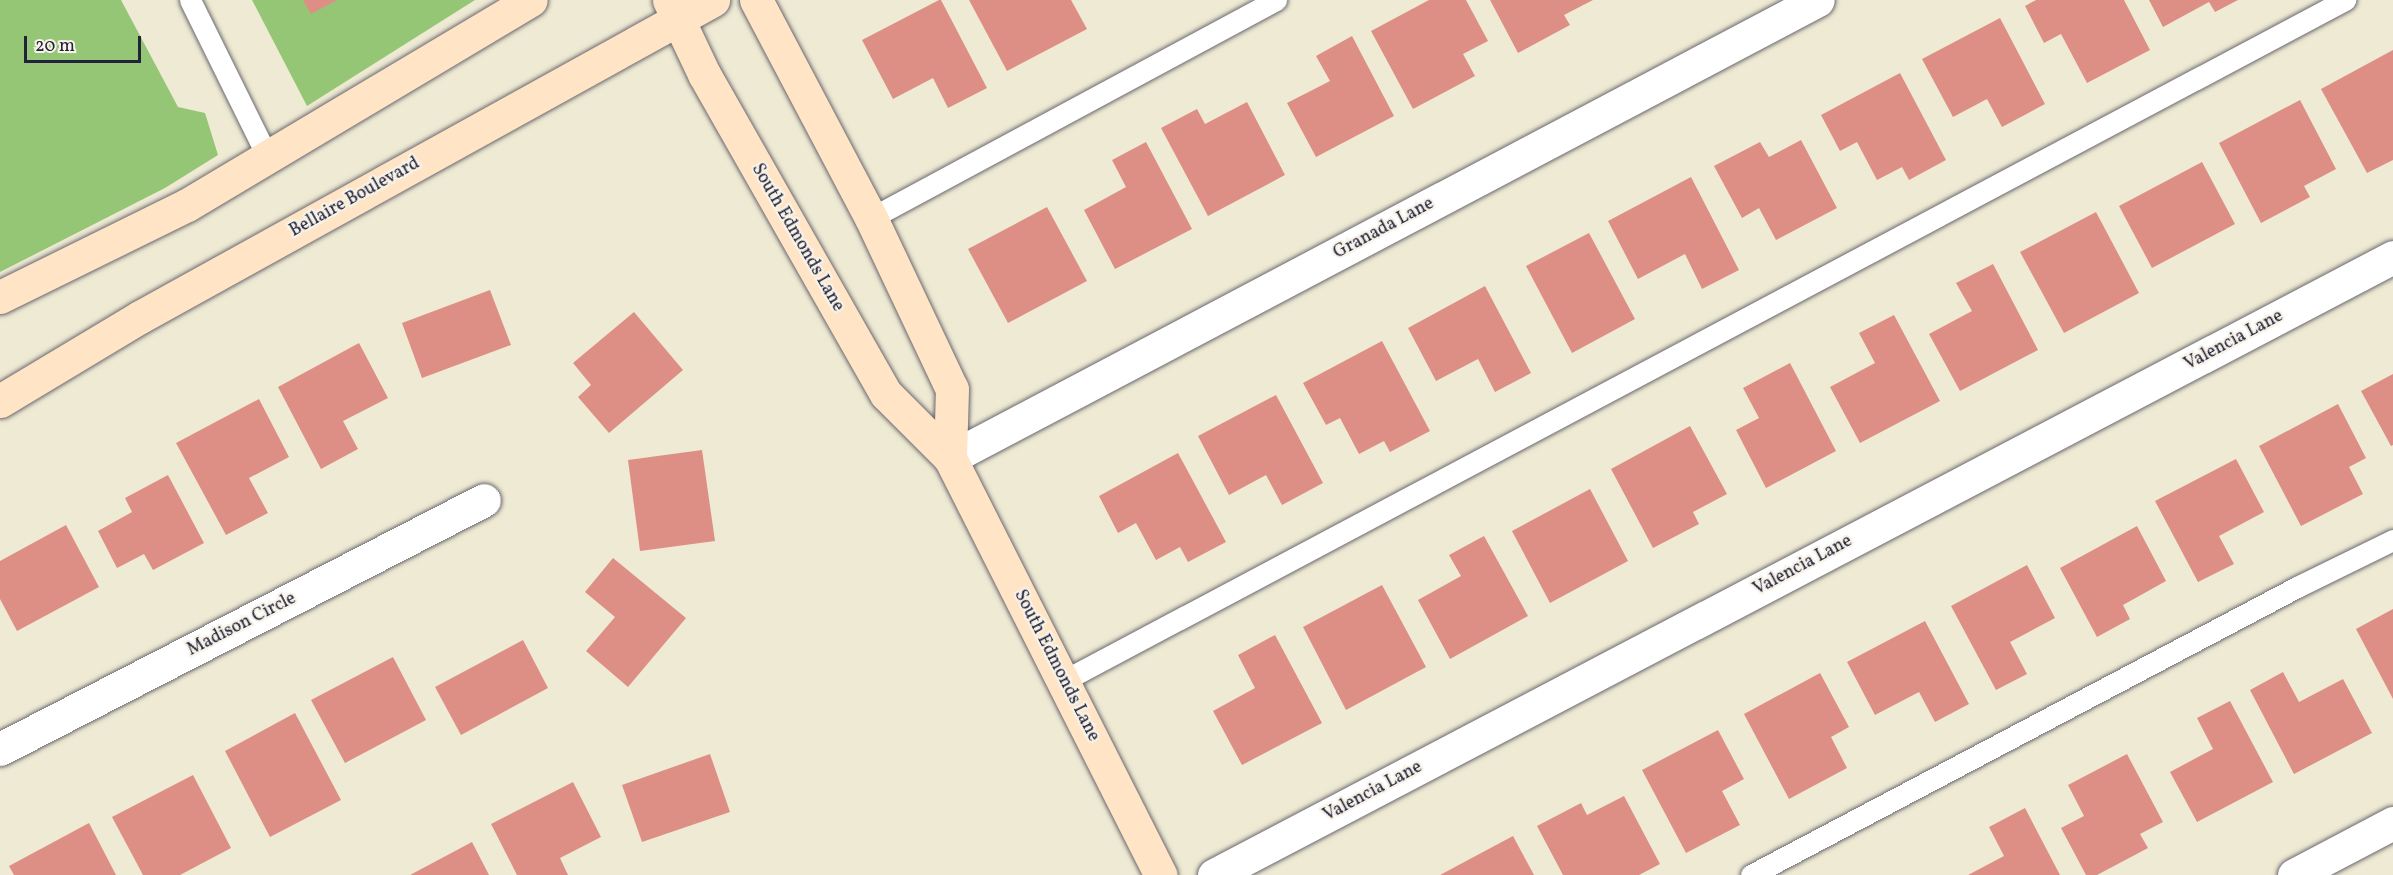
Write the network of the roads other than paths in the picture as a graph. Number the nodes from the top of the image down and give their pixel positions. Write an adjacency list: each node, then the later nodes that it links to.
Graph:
1 (190, 0): 9 (lane)
2 (531, 0): 9 (street)
3 (713, 0): 8 (street, Bellaire Boulevard)
4 (756, 0): 10 (street, South Edmonds Lane)
5 (1276, 0): 10 (lane)
6 (1818, 0): 14 (street, Granada Lane)
7 (2345, 0): 17 (lane)
8 (673, 10): 13 (street, Bellaire Boulevard); 14 (street, South Edmonds Lane)
9 (267, 156): 12 (street)
10 (871, 218): 14 (street, South Edmonds Lane)
11 (2393, 257): 21 (street, Valencia Lane)
12 (0, 297)
13 (0, 401)
14 (950, 458): 17 (street, South Edmonds Lane)
15 (484, 500): 18 (street, Madison Circle)
16 (2393, 540): 22 (lane)
17 (1063, 681): 20 (street, South Edmonds Lane)
18 (0, 749)
19 (2393, 823): 23 (street)
20 (1161, 875)
21 (1214, 875)
22 (1751, 875)
23 (2294, 875)

